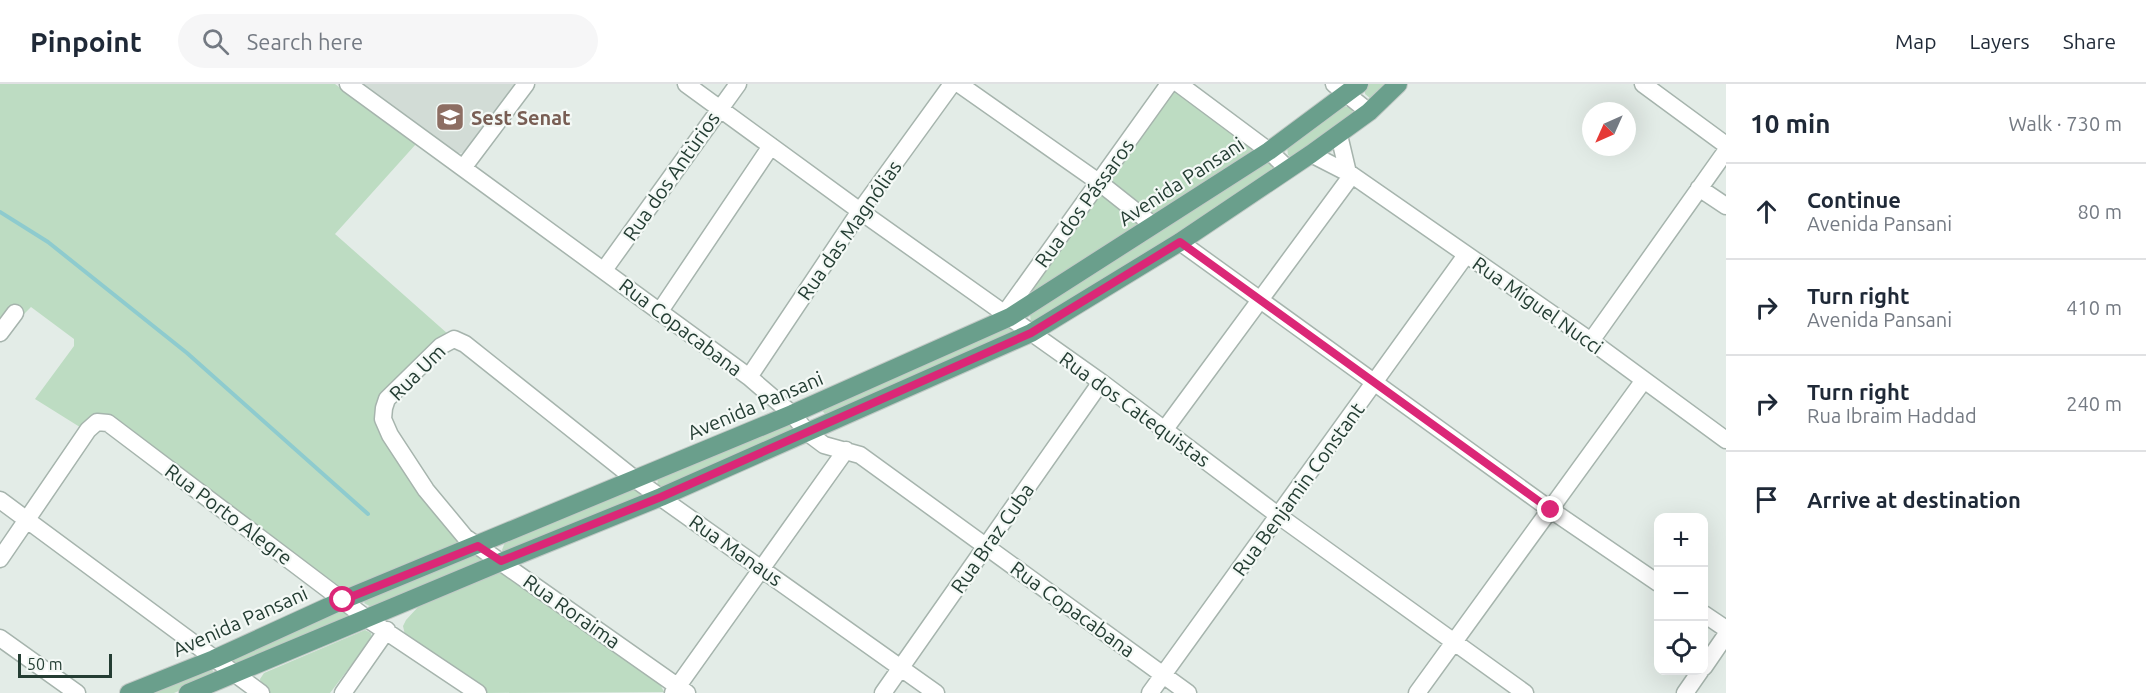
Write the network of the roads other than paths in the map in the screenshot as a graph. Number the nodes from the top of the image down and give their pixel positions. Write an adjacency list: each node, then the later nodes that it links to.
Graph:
1 (348, 84): 20 (street, Rua Copacabana)
2 (526, 84): 20 (street)
3 (686, 84): 12 (street, Rua dos Catequistas)
4 (738, 84): 12 (street, Rua dos Antùrios)
5 (952, 84): 26 (street, Rua das Magnólias)
6 (959, 84): 23 (street)
7 (1169, 84): 23 (street, Rua dos Pássaros)
8 (1179, 84): 17 (street)
9 (1398, 84): 13 (main road)
10 (1643, 84): 15 (street)
11 (1347, 87): 13 (street); 17 (main road, Avenida Pansani)
12 (719, 108): 16 (street, Rua dos Catequistas); 30 (street, Rua dos Antùrios)
13 (1369, 112): 14 (main road)
14 (1339, 135): 19 (main road); 22 (street)
15 (1726, 144)
16 (771, 146): 26 (street, Rua dos Catequistas); 32 (street)
17 (1269, 151): 21 (street); 27 (main road, Avenida Pansani)
18 (1726, 151): 24 (street)
19 (1311, 154): 21 (main road); 22 (street, Rua Miguel Nucci)
20 (463, 168): 30 (street, Rua Copacabana)
21 (1288, 169): 28 (main road)
22 (1350, 174): 29 (street, Rua Miguel Nucci); 31 (street)
23 (1100, 183): 27 (street); 34 (street, Rua dos Pássaros)
24 (1700, 188): 25 (street); 38 (street)
25 (1726, 206)
26 (860, 211): 34 (street, Rua dos Catequistas); 39 (street, Rua das Magnólias)
27 (1153, 225): 34 (main road, Avenida Pansani)
28 (1180, 242): 31 (street); 36 (main road)
29 (1466, 255): 38 (street, Rua Miguel Nucci); 42 (street, Rua Benjamin Constant)
30 (604, 270): 32 (street, Rua Copacabana)
31 (1259, 300): 42 (street); 45 (street)
32 (660, 311): 39 (street, Rua Copacabana)
33 (15, 313): 35 (street)
34 (1004, 317): 36 (street, Rua dos Catequistas); 44 (main road, Avenida Pansani)
35 (0, 333)
36 (1031, 333): 41 (street, Rua dos Catequistas); 46 (main road)
37 (454, 339): 43 (street, Rua Um); 49 (street, Rua Manaus)
38 (1590, 341): 40 (street, Rua Miguel Nucci)
39 (749, 377): 44 (street, Rua Copacabana)
40 (1644, 380): 47 (street, Rua Miguel Nucci); 52 (street)
41 (1101, 382): 45 (street, Rua dos Catequistas); 56 (street, Rua Braz Cuba)
42 (1374, 383): 52 (street); 53 (street, Rua Benjamin Constant)
43 (384, 408): 55 (street, Rua Roraima)
44 (792, 414): 46 (street, Rua Copacabana); 49 (main road, Avenida Pansani)
45 (1165, 429): 53 (street, Rua dos Catequistas)
46 (808, 433): 48 (street, Rua Copacabana); 50 (main road)
47 (1726, 440)
48 (846, 450): 56 (street, Rua Copacabana); 59 (street)
49 (636, 480): 50 (street, Rua Manaus); 55 (main road, Avenida Pansani)
50 (661, 497): 58 (main road); 59 (street, Rua Manaus)
51 (0, 500): 54 (street)
52 (1551, 510): 60 (street); 68 (street)
53 (1279, 516): 68 (street, Rua dos Catequistas); 73 (street, Rua Benjamin Constant)
54 (27, 521): 57 (street); 61 (street, Rua Porto Alegre); 69 (street)
55 (478, 546): 58 (street, Rua Roraima); 61 (main road, Avenida Pansani)
56 (987, 546): 71 (street, Rua Braz Cuba); 73 (street, Rua Copacabana)
57 (0, 559)
58 (501, 561): 63 (main road); 75 (street, Rua Roraima)
59 (762, 569): 71 (street, Rua Manaus); 75 (street)
60 (1654, 581)
61 (343, 600): 63 (street, Rua Porto Alegre); 69 (main road, Avenida Pansani)
62 (1708, 617): 64 (street)
63 (366, 618): 65 (street, Rua Porto Alegre); 72 (main road)
64 (1726, 629)
65 (387, 630): 80 (street); 81 (street, Rua Porto Alegre)
66 (1726, 635): 70 (street)
67 (0, 638): 76 (street)
68 (1453, 642): 86 (street); 87 (street, Rua dos Catequistas)
69 (214, 659): 72 (street); 77 (main road, Avenida Pansani)
70 (1708, 661)
71 (900, 668): 82 (street, Rua Braz Cuba); 83 (street, Rua Manaus)
72 (234, 673): 78 (main road); 79 (street)
73 (1163, 675): 84 (street, Rua Benjamin Constant); 85 (street, Rua Copacabana)
74 (1698, 675): 88 (street)
75 (679, 691)
76 (77, 693)
77 (129, 693)
78 (188, 693)
79 (261, 693)
80 (343, 693)
81 (477, 693)
82 (882, 693)
83 (936, 693)
84 (1150, 693)
85 (1188, 693)
86 (1417, 693)
87 (1525, 693)
88 (1685, 693)

